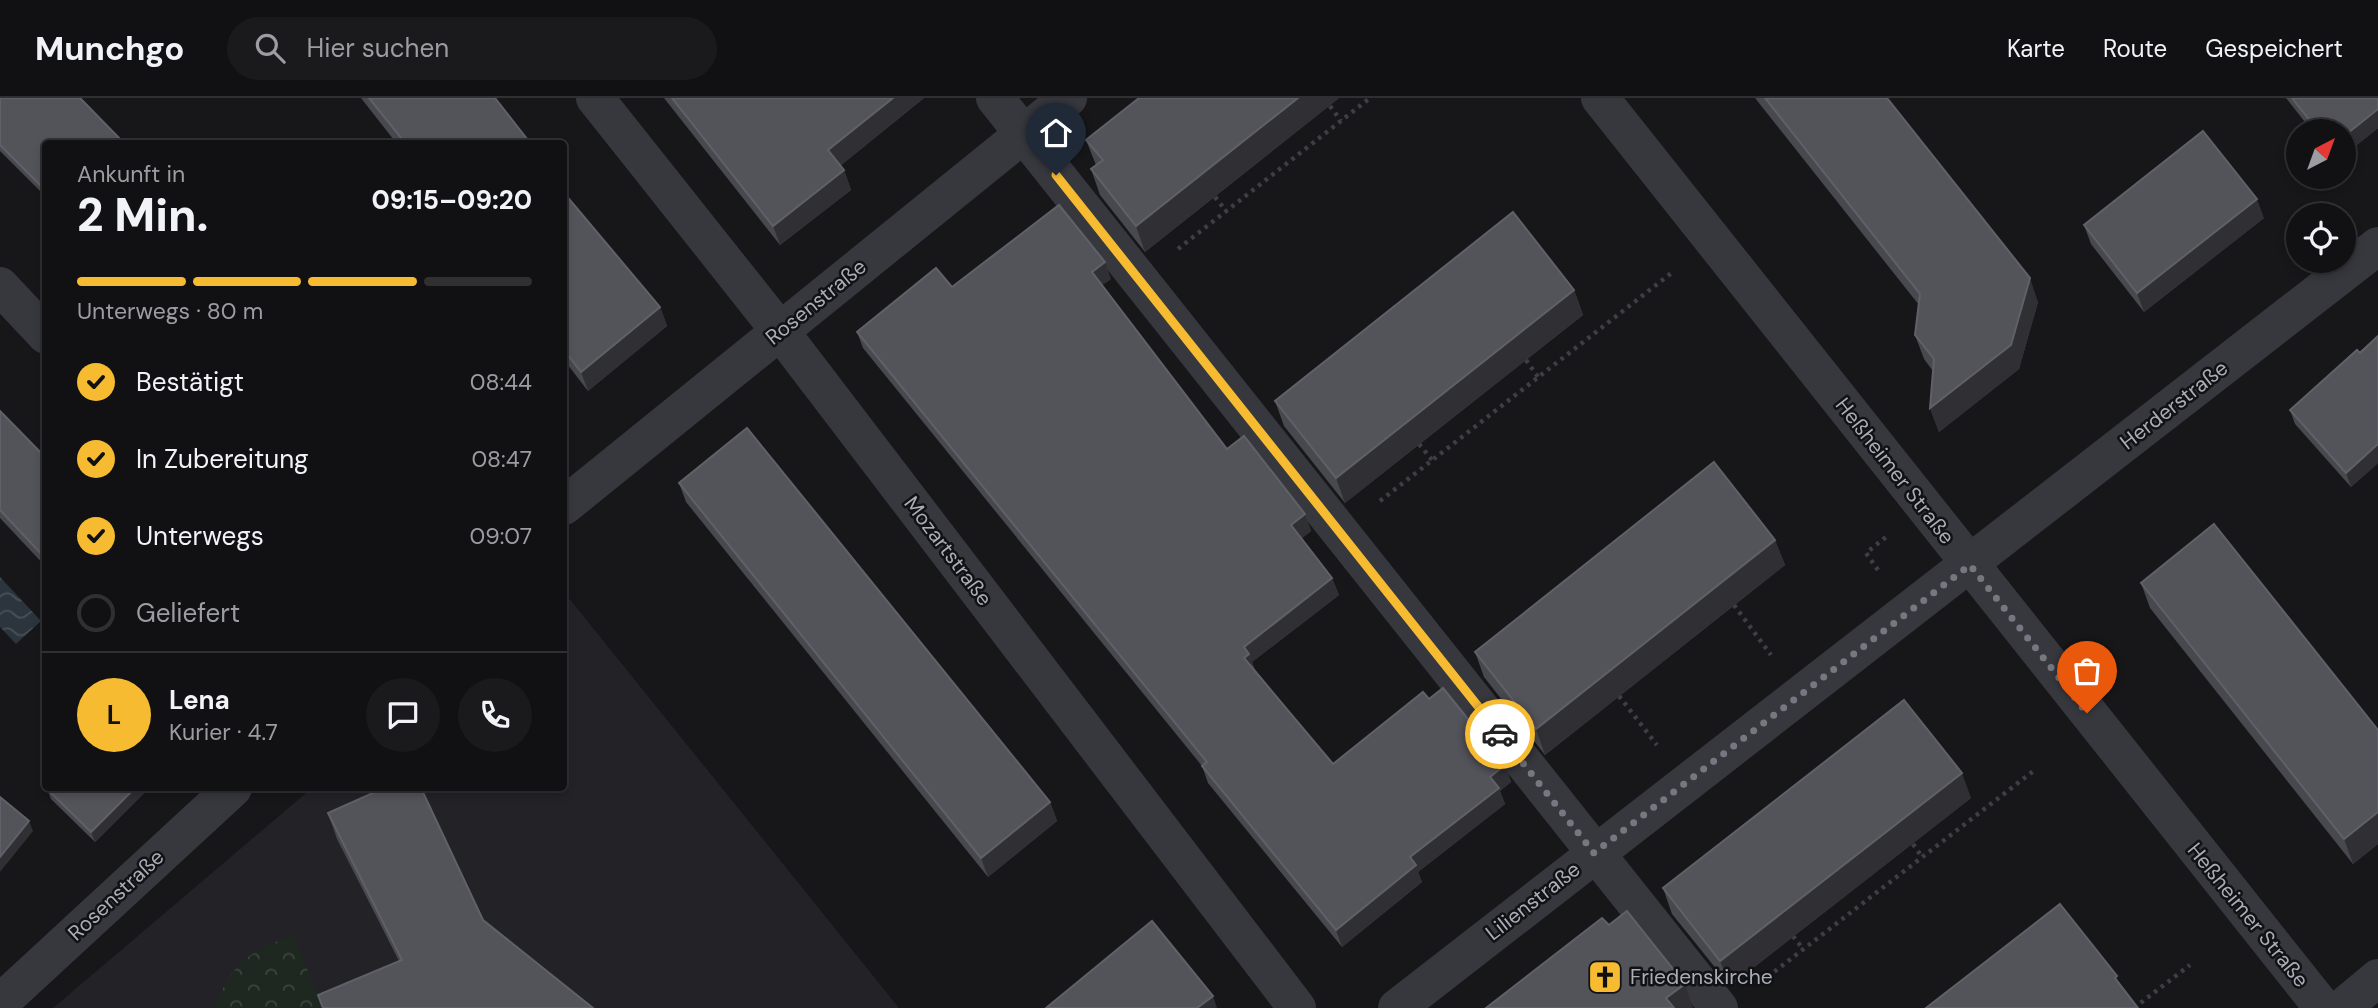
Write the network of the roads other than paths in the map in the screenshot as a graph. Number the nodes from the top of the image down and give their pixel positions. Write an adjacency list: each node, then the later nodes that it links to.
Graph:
1 (595, 98): 9 (street, Mozartstraße)
2 (995, 98): 5 (street)
3 (1068, 98): 5 (street, Rosenstraße)
4 (1600, 98): 11 (street, Heßheimer Straße)
5 (1023, 134): 9 (street, Rosenstraße); 13 (street)
6 (2378, 246): 11 (street, Herderstraße)
7 (0, 286): 8 (street)
8 (42, 331)
9 (780, 331): 10 (street, Rosenstraße); 16 (street, Mozartstraße)
10 (567, 504)
11 (1970, 565): 13 (street, Lilienstraße); 19 (street, Heßheimer Straße)
12 (230, 791): 15 (street, Rosenstraße)
13 (1594, 853): 17 (street, Lilienstraße); 18 (street)
14 (2378, 978): 20 (street)
15 (0, 1003)
16 (1297, 1008)
17 (1397, 1008)
18 (1718, 1008)
19 (2323, 1008)
20 (2342, 1008)

